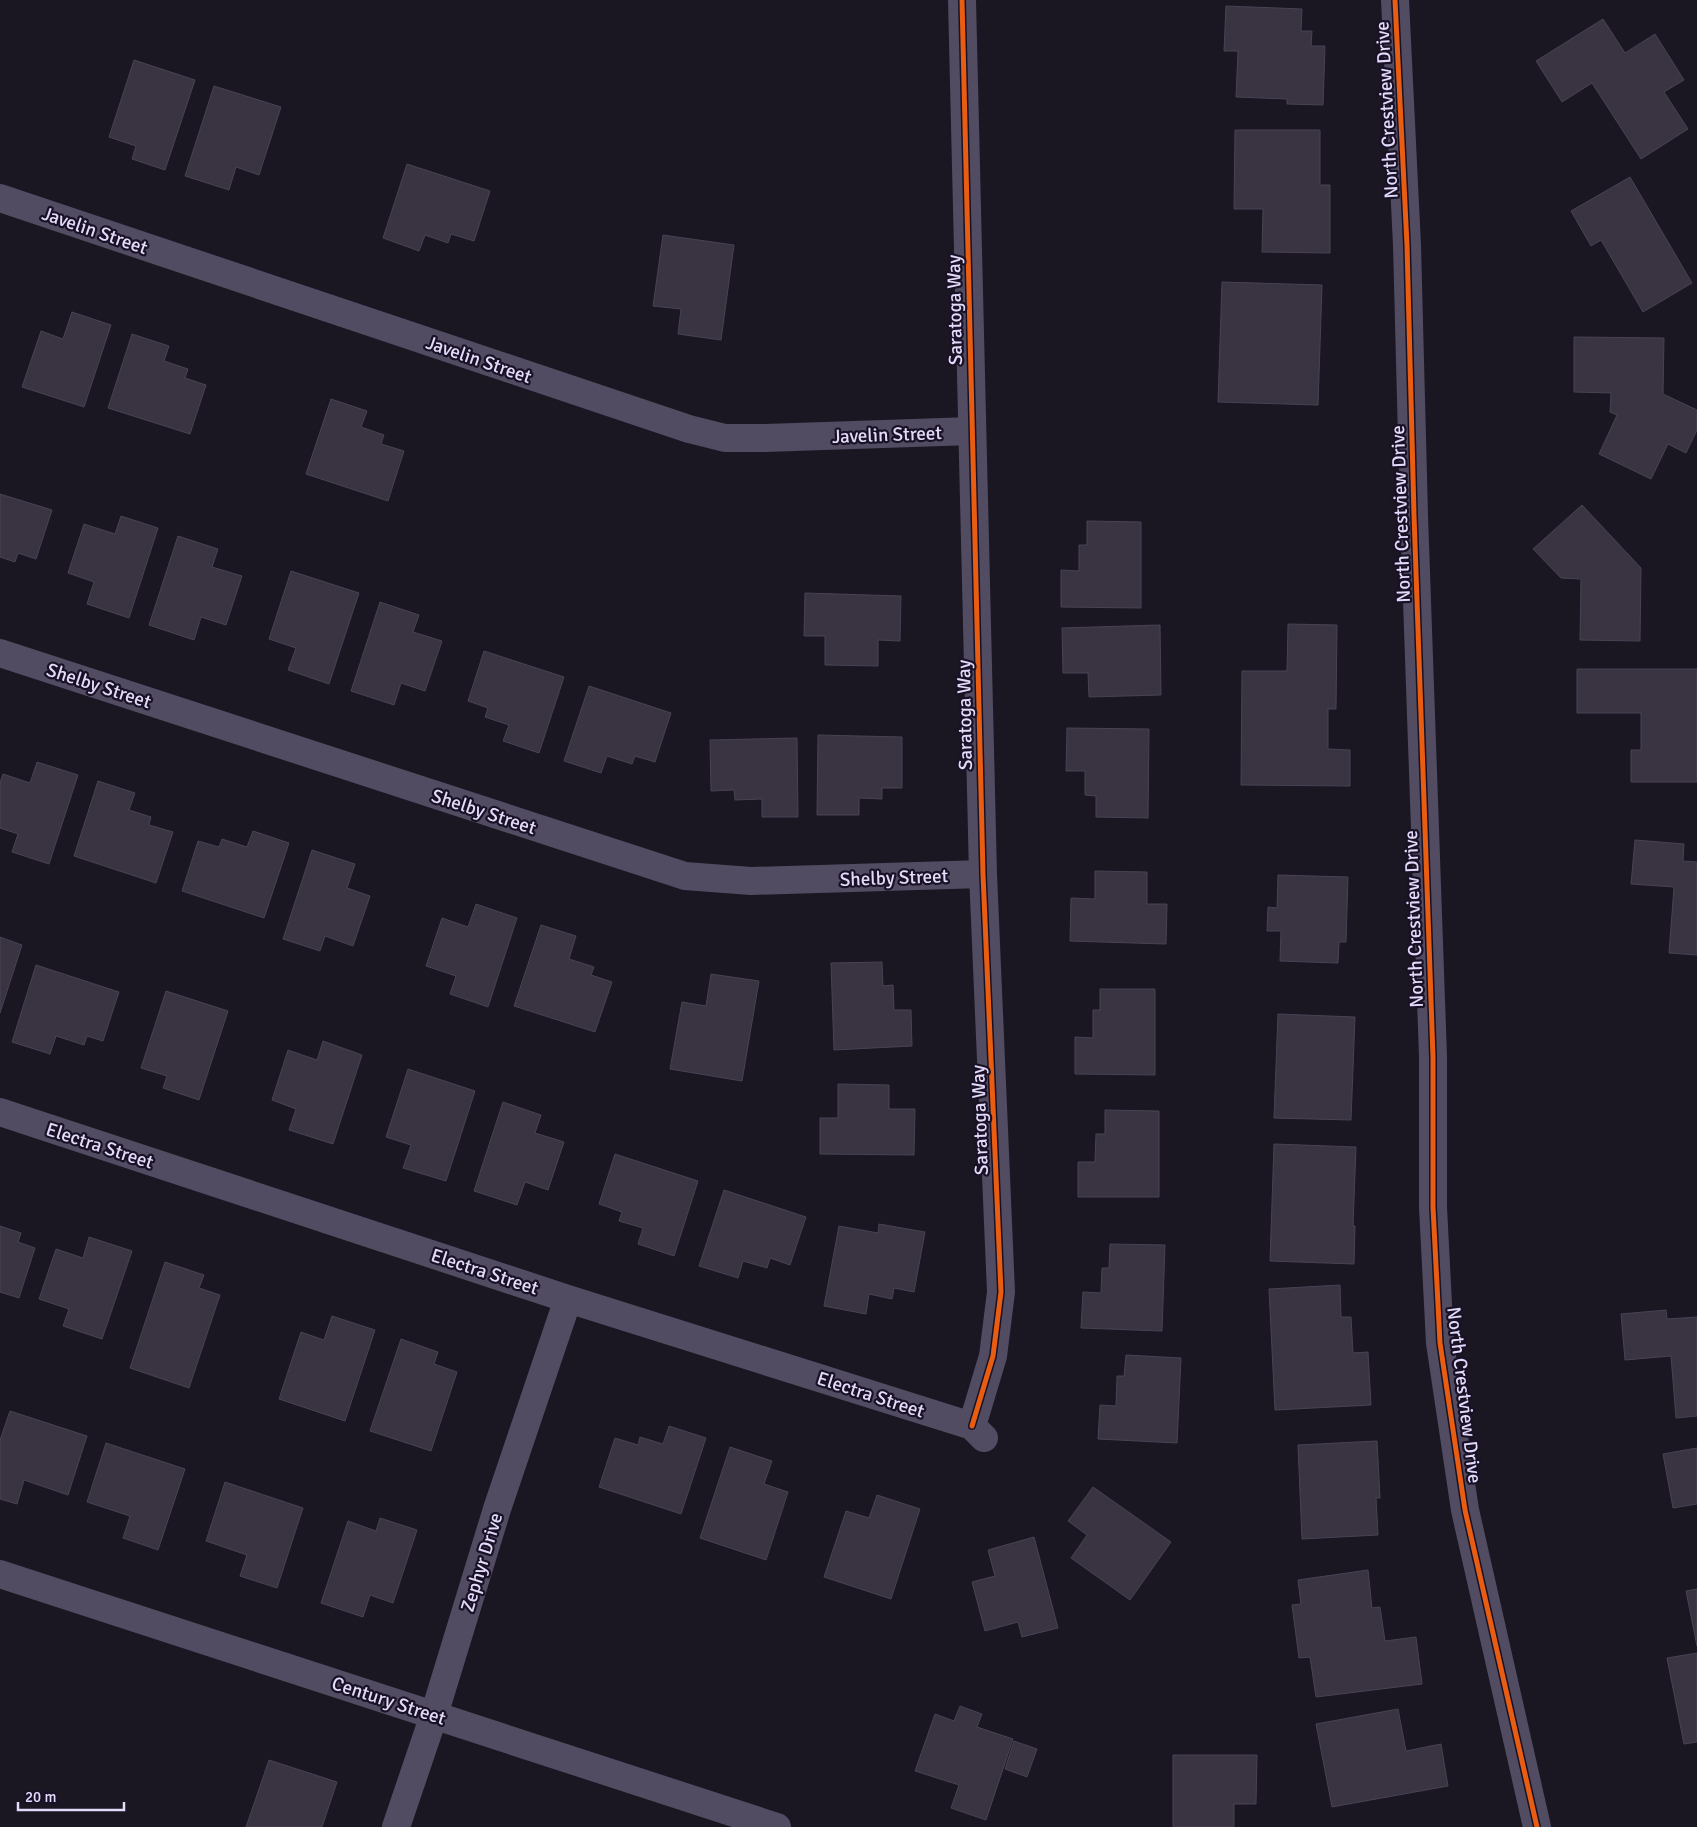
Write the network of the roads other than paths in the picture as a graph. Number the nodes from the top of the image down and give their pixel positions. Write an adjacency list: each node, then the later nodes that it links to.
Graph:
1 (962, 0): 4 (street, Saratoga Way)
2 (1395, 0): 14 (street, North Crestview Drive)
3 (0, 198): 4 (street, Javelin Street)
4 (972, 430): 6 (street, Saratoga Way)
5 (0, 653): 6 (street, Shelby Street)
6 (983, 874): 9 (street, Saratoga Way)
7 (0, 1112): 8 (street, Electra Street)
8 (568, 1299): 9 (street, Electra Street); 11 (street, Zephyr Drive)
9 (979, 1433)
10 (0, 1574): 11 (street, Century Street)
11 (434, 1715): 12 (street, Zephyr Drive); 13 (street, Century Street)
12 (396, 1827)
13 (777, 1827)
14 (1538, 1827)

